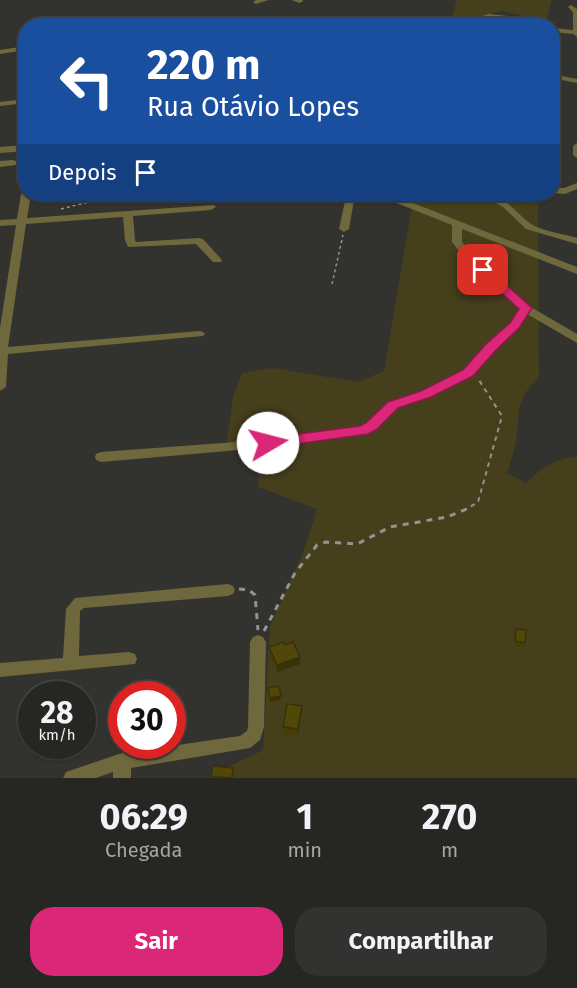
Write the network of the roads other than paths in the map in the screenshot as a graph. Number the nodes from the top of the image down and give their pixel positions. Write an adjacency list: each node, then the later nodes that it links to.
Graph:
1 (266, 0): 2 (street)
2 (256, 2)
3 (571, 7): 7 (street)
4 (490, 18): 5 (street)
5 (512, 18)
6 (560, 31): 7 (street)
7 (577, 33)
8 (18, 49): 9 (street)
9 (0, 52)
10 (560, 78): 11 (street)
11 (577, 81)
12 (18, 102): 13 (street)
13 (0, 104)
14 (577, 146): 17 (street)
15 (18, 149): 16 (street)
16 (0, 150)
17 (577, 155)
18 (13, 163): 19 (street)
19 (0, 164)
20 (577, 186): 21 (street)
21 (560, 190)
22 (25, 201): 28 (street)
23 (349, 201): 31 (street)
24 (396, 201): 30 (street)
25 (498, 201): 32 (street)
26 (211, 207): 27 (street)
27 (128, 213): 28 (street); 33 (street)
28 (22, 222): 29 (street); 38 (street)
29 (0, 223)
30 (457, 223): 34 (street); 35 (street)
31 (344, 229)
32 (577, 241)
33 (217, 260)
34 (577, 271)
35 (525, 308): 37 (street); 40 (street)
36 (199, 334): 38 (street)
37 (577, 339)
38 (1, 351): 39 (street)
39 (0, 387)
40 (101, 457)
41 (228, 590): 44 (street)
42 (258, 642): 46 (street)
43 (129, 659): 44 (street)
44 (71, 664): 45 (street)
45 (0, 670)
46 (122, 770): 47 (street)
47 (72, 778)

